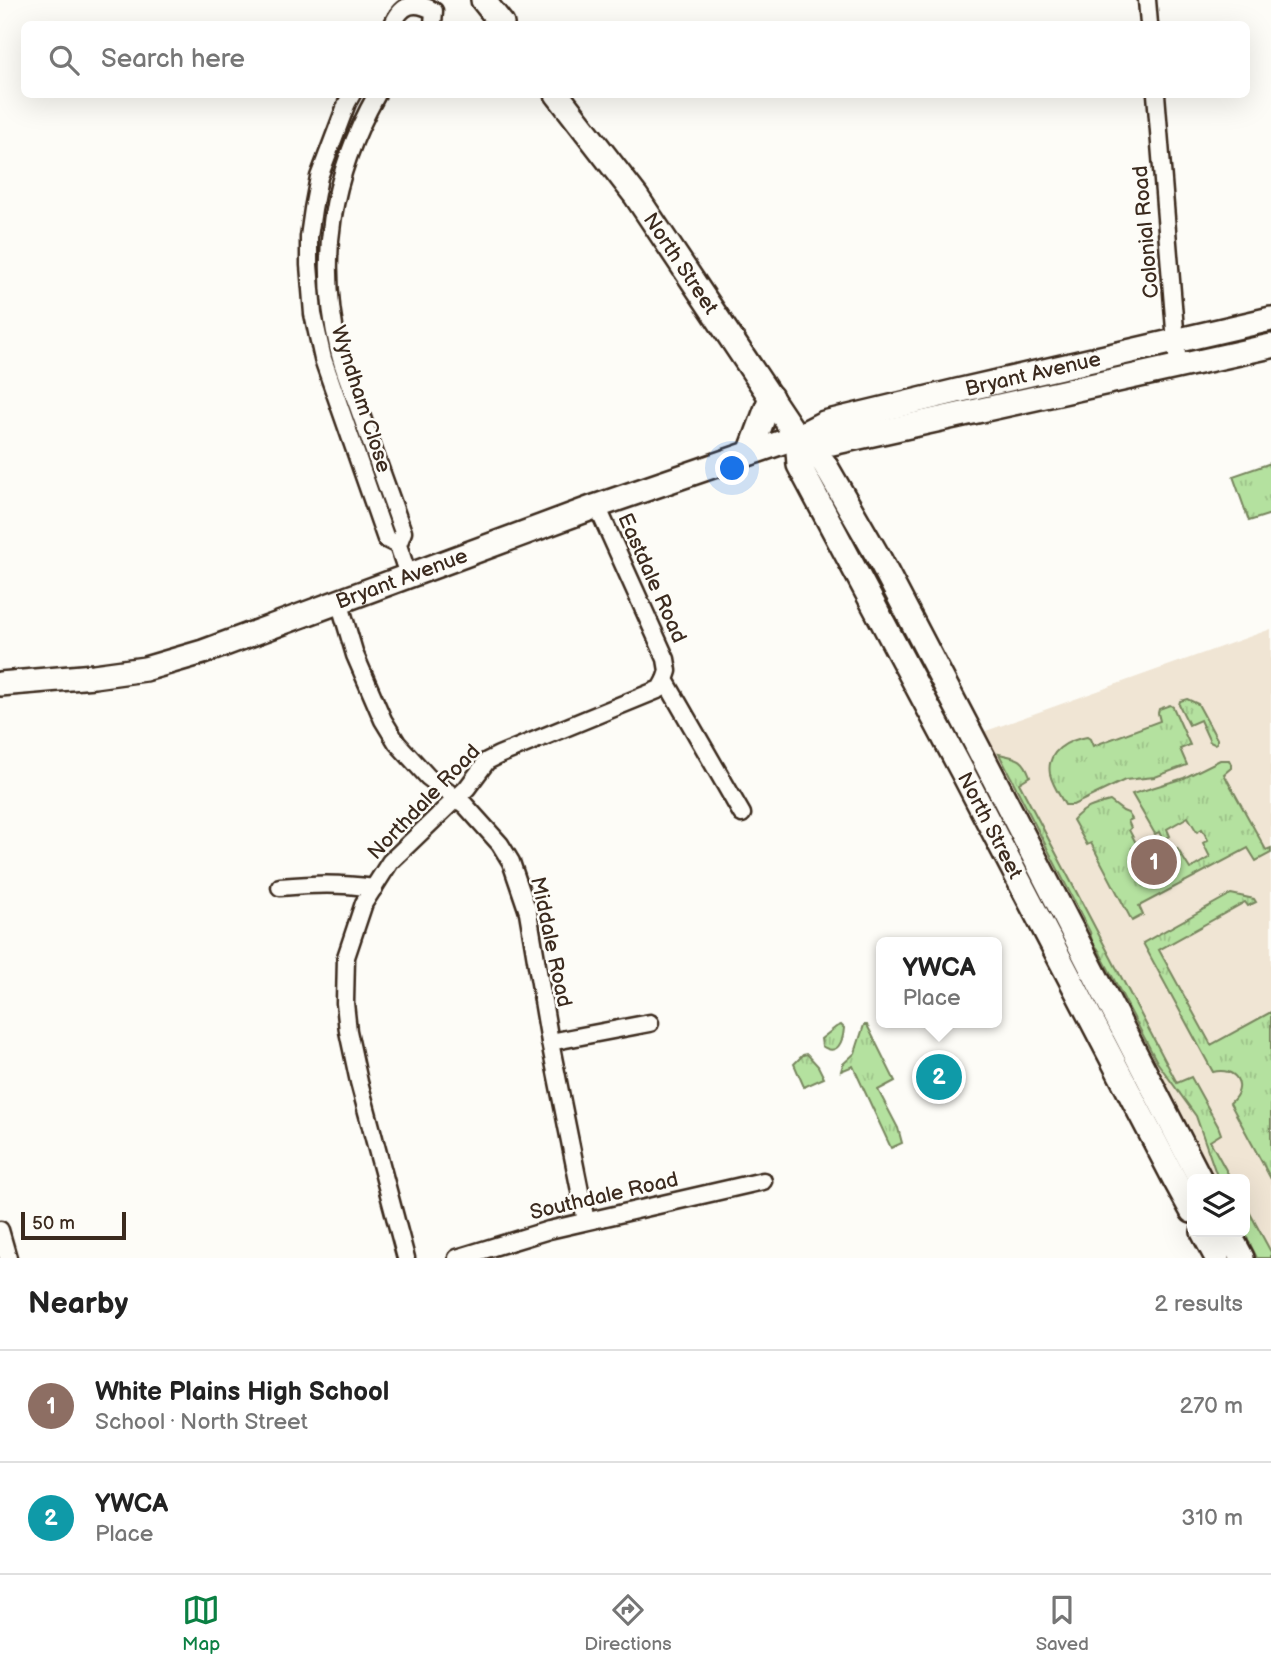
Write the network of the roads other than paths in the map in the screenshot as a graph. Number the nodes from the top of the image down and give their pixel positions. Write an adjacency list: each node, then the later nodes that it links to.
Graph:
1 (483, 0): 6 (main road)
2 (1147, 0): 7 (street)
3 (434, 3): 4 (street); 5 (street)
4 (394, 21)
5 (433, 21)
6 (500, 21)
7 (1149, 21)
8 (350, 98): 12 (street, Wyndham Close)
9 (375, 98): 13 (street, Wyndham Close)
10 (560, 98): 20 (main road, North Street)
11 (1156, 98): 15 (street, Colonial Road)
12 (319, 177): 13 (street); 18 (street, Wyndham Close)
13 (339, 182): 17 (street, Wyndham Close)
14 (1271, 319): 15 (main road, Bryant Avenue)
15 (1176, 340): 19 (street, Colonial Road); 21 (main road, Bryant Avenue)
16 (1271, 346): 19 (main road, Bryant Avenue)
17 (339, 354): 18 (street); 24 (street, Wyndham Close)
18 (323, 359): 24 (street, Wyndham Close)
19 (1178, 367): 21 (main road, Bryant Avenue)
20 (771, 397): 21 (main road, North Street); 22 (main road)
21 (797, 437): 22 (main road, Bryant Avenue); 35 (main road, North Street); 37 (main road, North Street)
22 (750, 453): 23 (main road, Bryant Avenue)
23 (597, 506): 25 (main road, Bryant Avenue); 27 (street, Eastdale Road)
24 (398, 545): 25 (street, Wyndham Close)
25 (408, 575): 26 (main road, Bryant Avenue)
26 (339, 601): 28 (main road, Bryant Avenue); 29 (street, Middale Road)
27 (665, 680): 29 (street, Northdale Road); 30 (street, Eastdale Road)
28 (0, 684)
29 (456, 798): 32 (street, Northdale Road); 34 (street, Middale Road)
30 (742, 814)
31 (280, 887): 32 (street)
32 (373, 888): 43 (street, Northdale Road)
33 (650, 1023): 34 (street)
34 (550, 1042): 38 (street, Middale Road)
35 (1197, 1174)
36 (763, 1181): 38 (street, Southdale Road)
37 (1187, 1202)
38 (586, 1221): 44 (street, Southdale Road)
39 (0, 1230): 42 (street)
40 (1206, 1237): 45 (main road)
41 (1231, 1237): 46 (main road)
42 (8, 1258)
43 (406, 1258)
44 (457, 1258)
45 (1217, 1258)
46 (1242, 1258)

